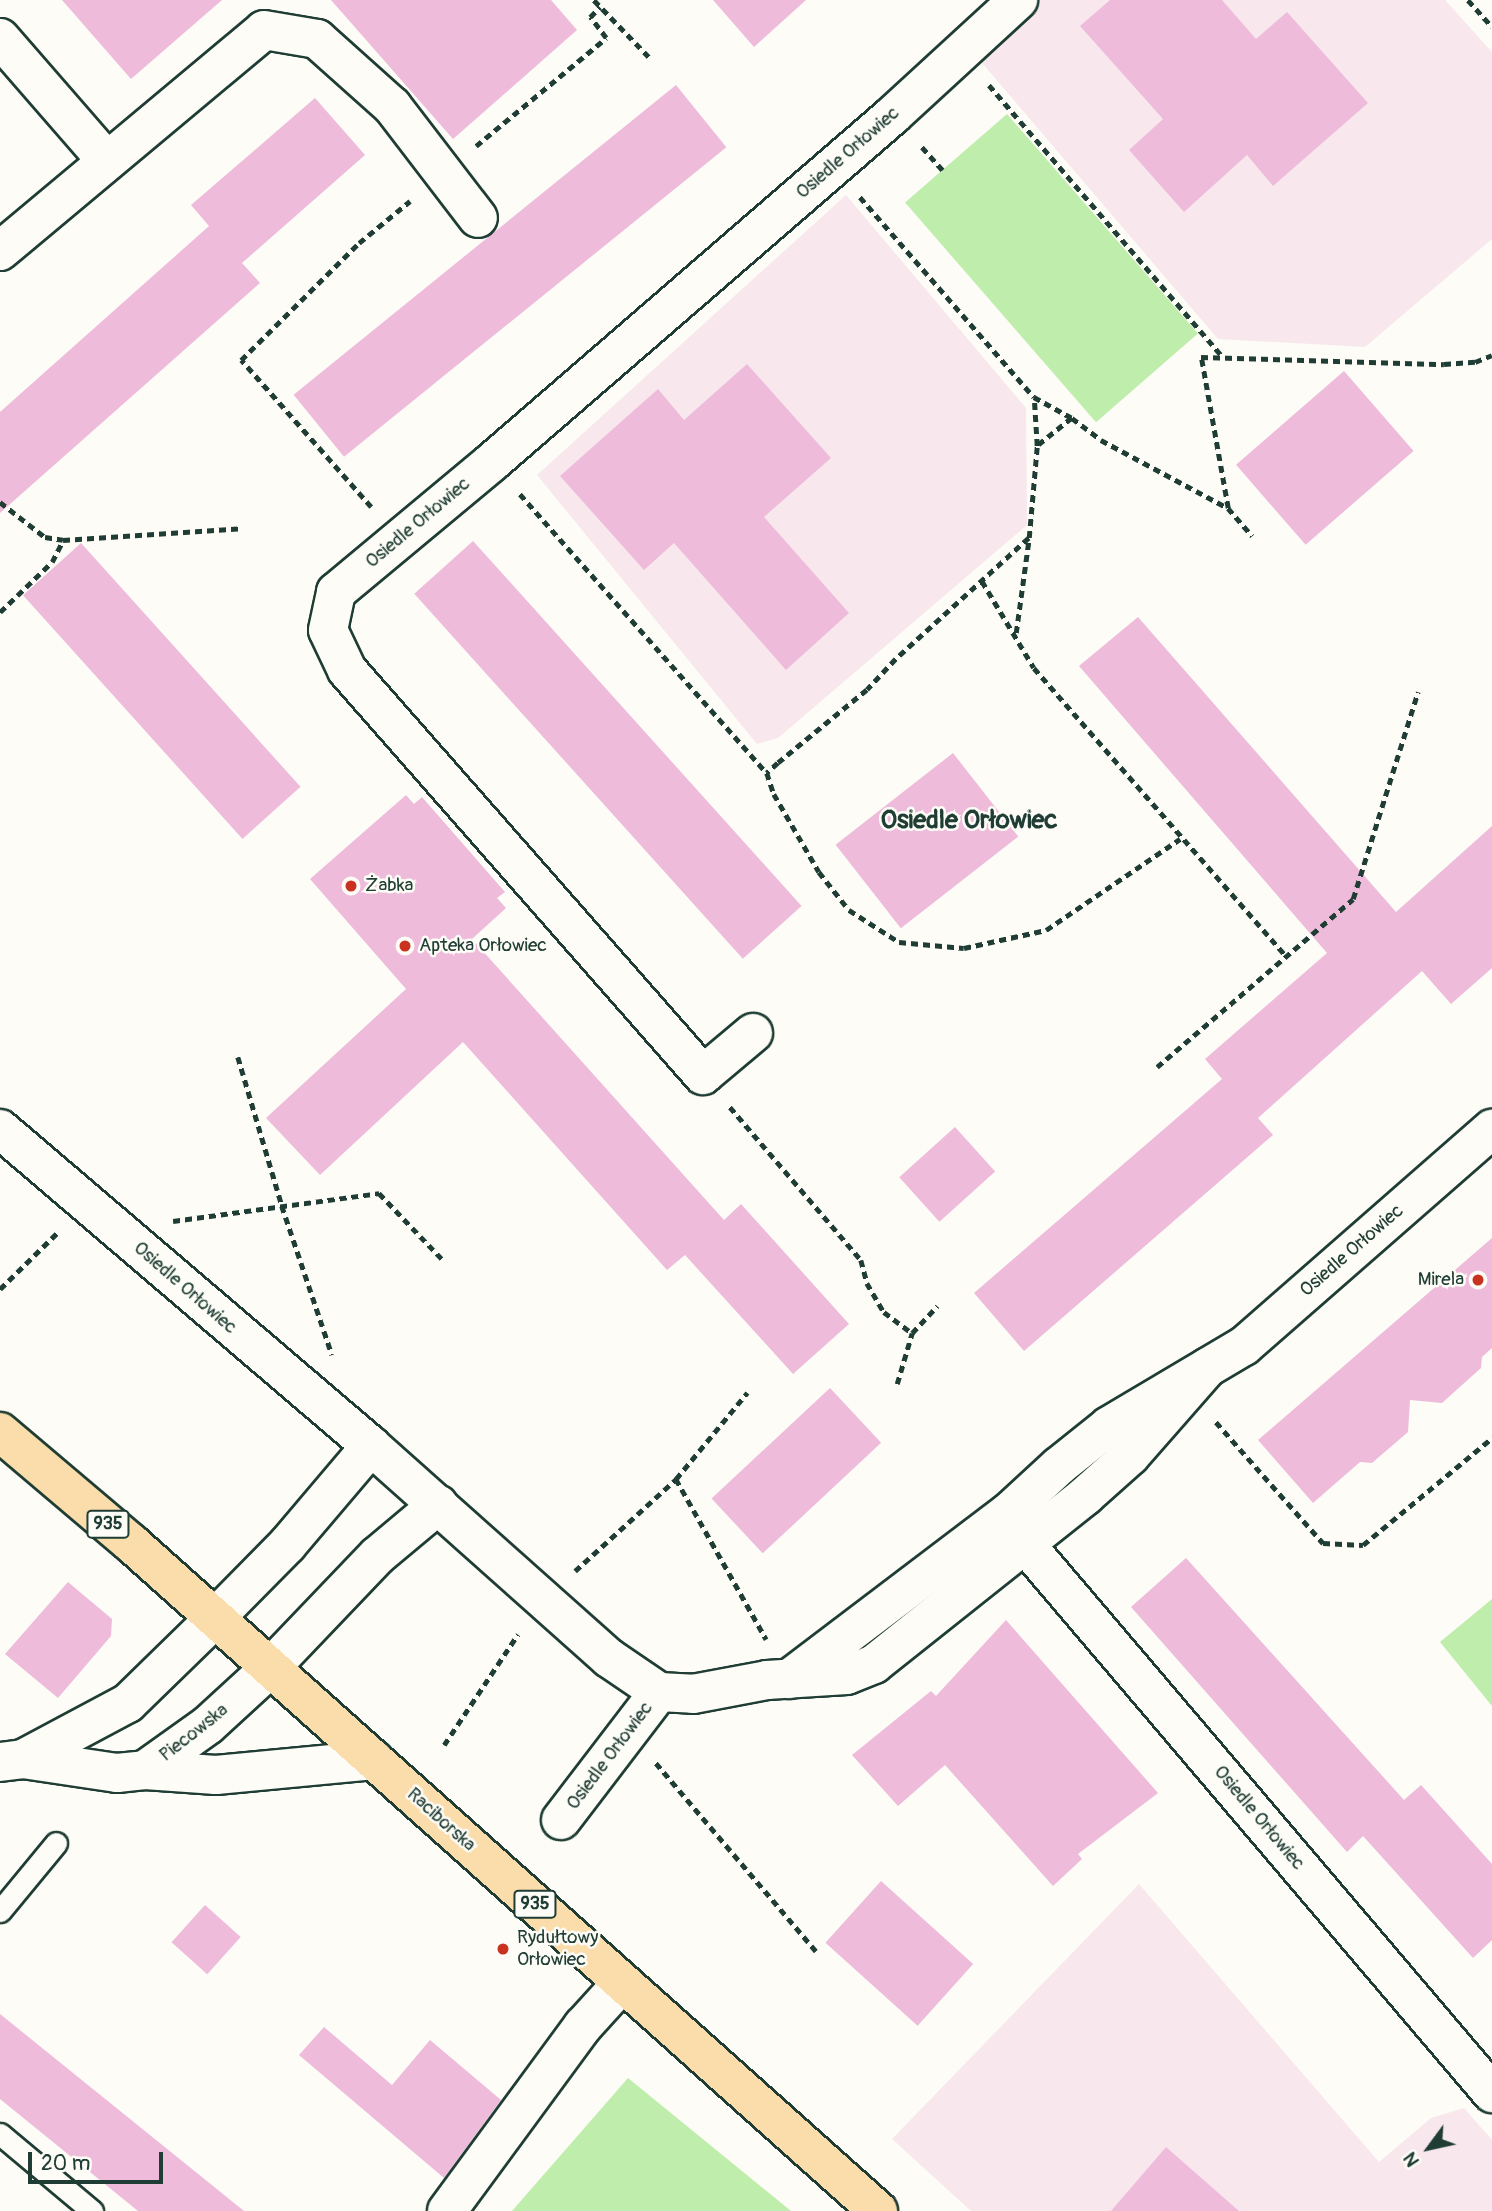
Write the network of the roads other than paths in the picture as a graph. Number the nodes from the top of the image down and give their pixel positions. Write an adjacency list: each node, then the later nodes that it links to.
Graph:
1 (1018, 0): 6 (street, Osiedle Orłowiec)
2 (0, 38): 3 (street)
3 (107, 161): 4 (street); 5 (street)
4 (478, 218)
5 (0, 251)
6 (753, 1032)
7 (0, 1129): 10 (street, Osiedle Orłowiec)
8 (1492, 1129): 12 (street, Osiedle Orłowiec)
9 (0, 1432): 13 (main road, Raciborska / 935)
10 (371, 1446): 11 (street, Osiedle Orłowiec); 13 (street)
11 (438, 1505): 14 (street); 15 (street, Osiedle Orłowiec)
12 (1017, 1528): 15 (street, Osiedle Orłowiec); 23 (street, Osiedle Orłowiec)
13 (215, 1618): 14 (main road, Raciborska / 935); 16 (street, Piecowska)
14 (270, 1668): 17 (main road, Raciborska / 935); 18 (street, Piecowska)
15 (659, 1692): 19 (street, Osiedle Orłowiec)
16 (11, 1760): 18 (street, Piecowska)
17 (374, 1760): 18 (street); 22 (main road, Raciborska / 935)
18 (145, 1770)
19 (561, 1820)
20 (56, 1843): 21 (lane)
21 (0, 1911)
22 (622, 1983): 25 (main road, Raciborska / 935); 27 (street)
23 (1492, 2093)
24 (0, 2134): 26 (lane)
25 (869, 2208)
26 (92, 2211)
27 (447, 2211)

